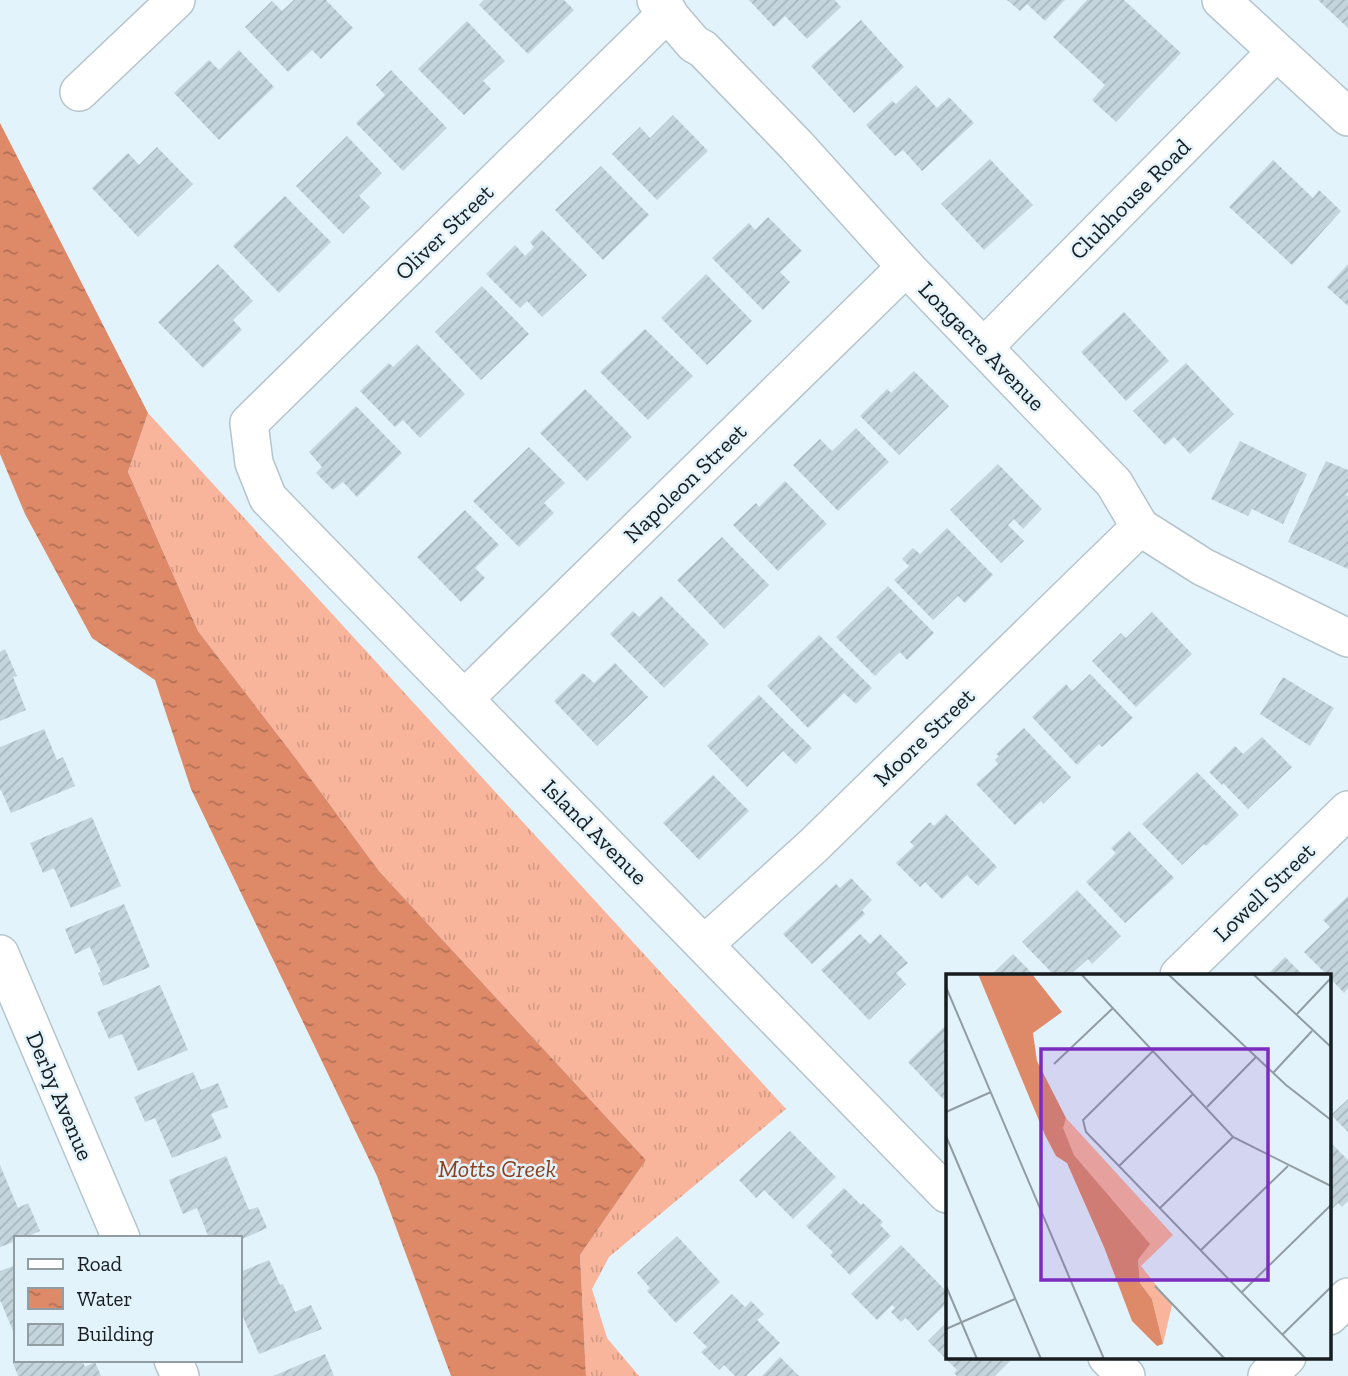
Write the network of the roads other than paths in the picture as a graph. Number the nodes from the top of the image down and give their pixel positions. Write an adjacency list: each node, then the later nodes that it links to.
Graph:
1 (176, 0): 5 (street)
2 (1221, 0): 4 (street)
3 (662, 6): 7 (street, Longacre Avenue); 9 (street, Oliver Street)
4 (1276, 52): 6 (street); 8 (street, Clubhouse Road)
5 (79, 92)
6 (1348, 117)
7 (906, 267): 8 (street, Longacre Avenue); 12 (street, Napoleon Street)
8 (984, 347): 10 (street, Longacre Avenue)
9 (254, 463): 12 (street, Island Avenue)
10 (1140, 527): 11 (street, Longacre Avenue); 14 (street, Moore Street)
11 (1348, 638)
12 (464, 699): 14 (street, Island Avenue)
13 (1348, 810): 16 (street, Lowell Street)
14 (705, 944): 17 (street, Island Avenue)
15 (0, 954): 18 (street, Derby Avenue)
16 (1180, 974)
17 (946, 1193)
18 (120, 1236)
19 (1348, 1297): 20 (street)
20 (1330, 1315)
21 (1108, 1358): 23 (street)
22 (1286, 1358): 24 (street)
23 (1126, 1376)
24 (1267, 1376)

